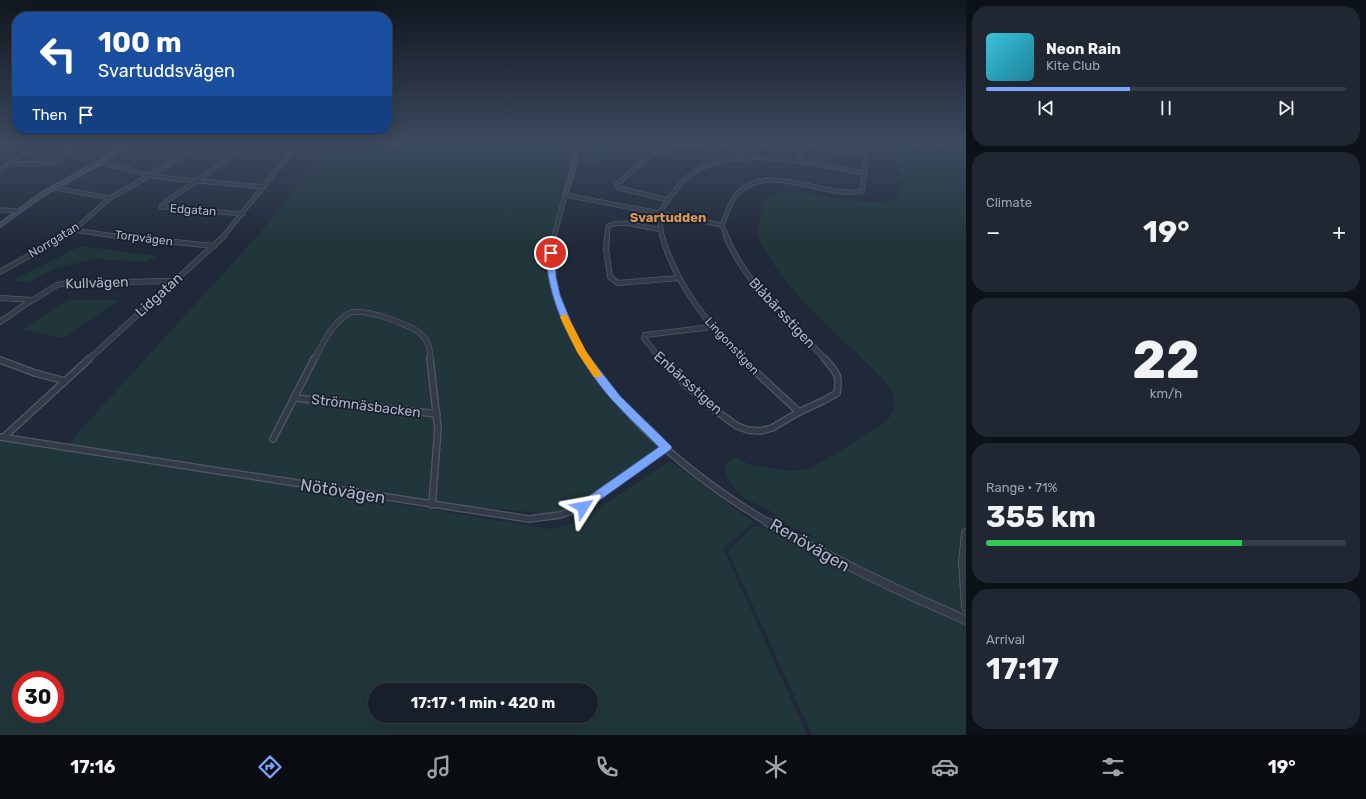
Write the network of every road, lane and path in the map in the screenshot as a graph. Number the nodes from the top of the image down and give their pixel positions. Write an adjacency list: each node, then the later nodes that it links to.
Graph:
1 (76, 176): 12 (street)
2 (148, 176): 14 (street, Norrgatan)
3 (151, 176): 10 (street)
4 (202, 176): 10 (street, Edgatan)
5 (272, 176): 11 (street, Lidgatan)
6 (570, 176): 13 (street)
7 (626, 176): 15 (street)
8 (690, 176): 15 (street)
9 (864, 176): 21 (street)
10 (195, 181): 11 (street); 19 (street, Edgatan)
11 (264, 187): 19 (street, Lidgatan)
12 (55, 188): 14 (street); 17 (street)
13 (565, 195): 18 (street); 39 (street, Renövägen)
14 (110, 198): 22 (street, Norrgatan)
15 (668, 200): 18 (street)
16 (0, 210): 17 (street)
17 (18, 211): 20 (street)
18 (659, 212): 21 (street); 23 (street, Lingonstigen)
19 (243, 214): 24 (street, Lidgatan)
20 (0, 225)
21 (722, 225): 35 (street, Blåbärsstigen)
22 (74, 230): 24 (street, Torpvägen); 25 (street, Norrgatan)
23 (661, 230): 26 (street, Lingonstigen); 26 (street)
24 (214, 246): 27 (street, Lidgatan)
25 (0, 272)
26 (679, 278): 31 (street, Lingonstigen)
27 (174, 281): 29 (street, Kullvägen); 33 (street, Lidgatan)
28 (0, 298): 29 (street)
29 (32, 300): 30 (street, Kullvägen)
30 (0, 322)
31 (712, 327): 35 (street, Lingonstigen); 35 (street, Enbärsstigen)
32 (0, 360): 33 (street)
33 (65, 381): 37 (street, Lidgatan)
34 (296, 398): 36 (street, Strömnäsbacken); 36 (street, Strömnäsbacken); 38 (street, Strömnäsbacken)
35 (799, 412)
36 (437, 414): 40 (street, Strömnäsbacken)
37 (2, 437): 40 (street, Nötövägen)
38 (273, 439)
39 (666, 447): 40 (street, Nötövägen); 43 (street, Renövägen)
40 (432, 505)
41 (966, 534): 42 (street)
42 (966, 607)
43 (966, 620)

